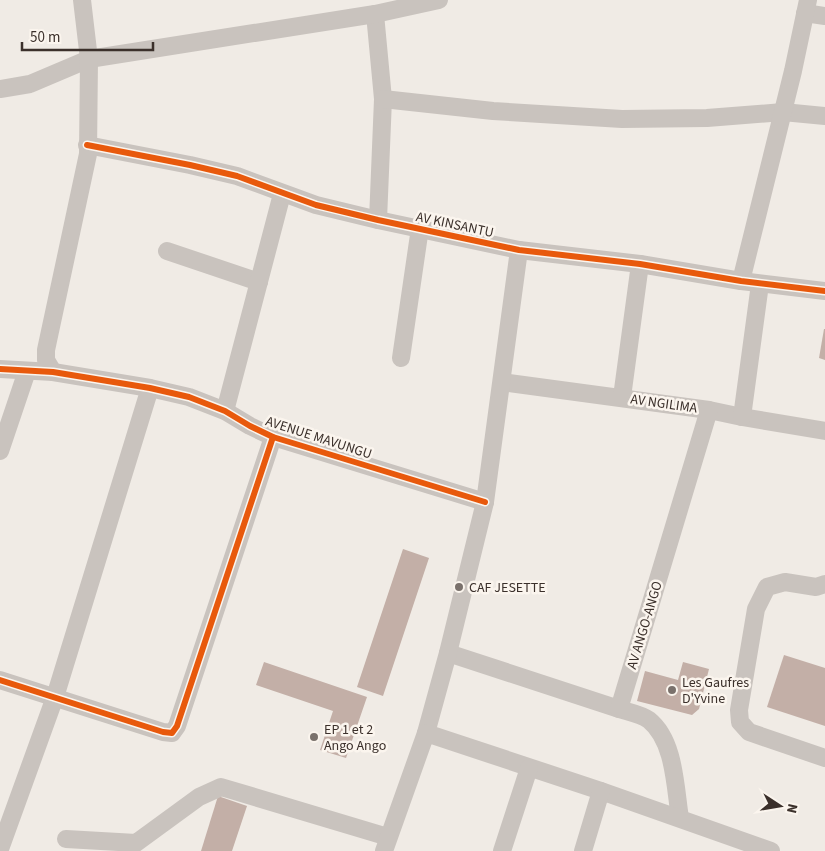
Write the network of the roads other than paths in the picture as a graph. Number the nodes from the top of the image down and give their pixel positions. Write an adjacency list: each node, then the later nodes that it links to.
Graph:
1 (82, 0): 6 (street)
2 (439, 0): 4 (street)
3 (806, 6): 5 (street); 9 (street)
4 (376, 14): 6 (street); 8 (street)
5 (825, 16)
6 (89, 59): 7 (street); 11 (street)
7 (0, 89)
8 (383, 99): 9 (street); 13 (street)
9 (783, 112): 10 (street); 18 (street)
10 (825, 116)
11 (87, 146): 12 (street, AV KINSANTU); 25 (street)
12 (282, 194): 13 (street, AV KINSANTU); 19 (street)
13 (378, 220): 14 (street, AV KINSANTU)
14 (420, 228): 15 (street, AV KINSANTU); 22 (street)
15 (519, 250): 17 (street, AV KINSANTU); 26 (street)
16 (167, 251): 19 (street)
17 (640, 264): 18 (street, AV KINSANTU); 28 (street)
18 (741, 281): 20 (street, AV KINSANTU)
19 (259, 282): 30 (street)
20 (760, 284): 21 (street, AV KINSANTU); 31 (street)
21 (825, 291)
22 (401, 358)
23 (0, 369): 24 (street, AVENUE MAVUNGU)
24 (27, 371): 25 (street, AVENUE MAVUNGU); 34 (street)
25 (52, 372): 27 (street, AVENUE MAVUNGU)
26 (502, 382): 28 (street, AV NGILIMA); 35 (street)
27 (150, 388): 30 (street, AVENUE MAVUNGU); 39 (street)
28 (622, 397): 29 (street, AV NGILIMA)
29 (709, 410): 31 (street, AV NGILIMA); 40 (street, AV ANGO-ANGO)
30 (225, 411): 33 (street, AVENUE MAVUNGU)
31 (742, 417): 32 (street, AV NGILIMA)
32 (825, 431)
33 (273, 437): 35 (street, AVENUE MAVUNGU); 39 (street)
34 (0, 451)
35 (485, 502): 37 (street)
36 (825, 584): 42 (street)
37 (448, 653): 40 (street); 41 (street)
38 (0, 680): 39 (street)
39 (55, 697): 48 (street)
40 (619, 709): 45 (street)
41 (426, 733): 43 (street); 47 (street)
42 (825, 758)
43 (529, 768): 44 (street); 49 (street)
44 (601, 791): 45 (street); 50 (street)
45 (680, 818): 51 (street)
46 (66, 839): 47 (street)
47 (386, 844)
48 (0, 849)
49 (502, 851)
50 (583, 851)
51 (771, 851)

